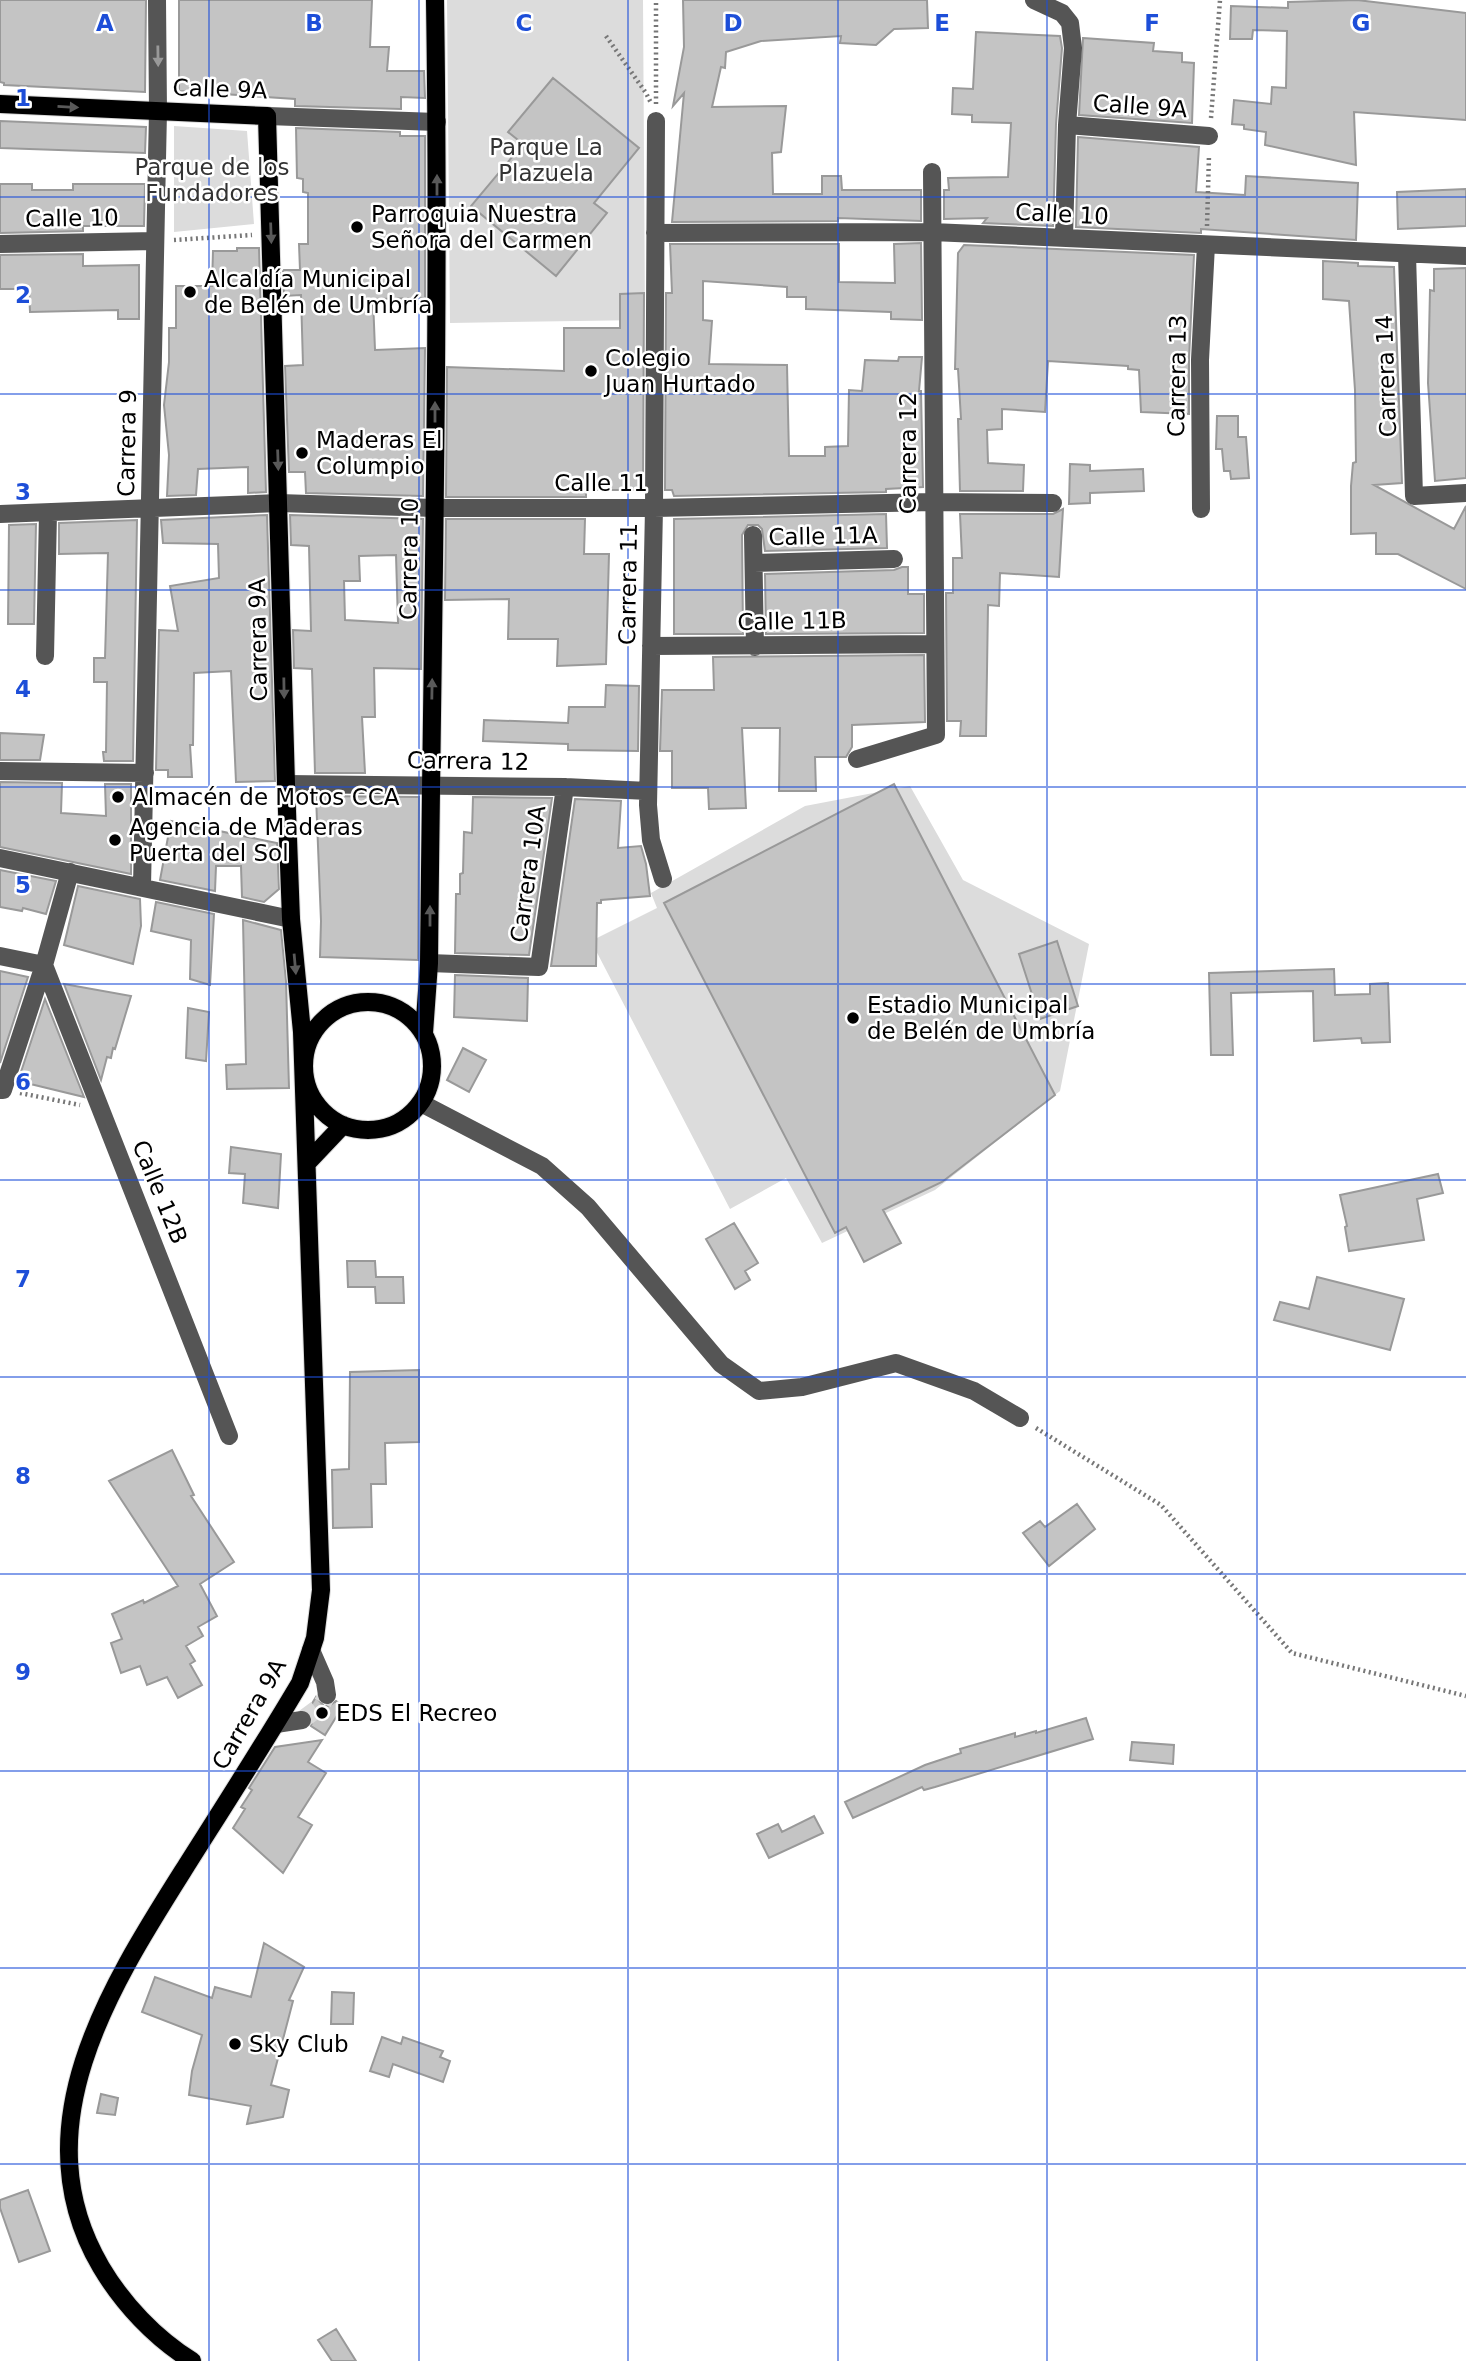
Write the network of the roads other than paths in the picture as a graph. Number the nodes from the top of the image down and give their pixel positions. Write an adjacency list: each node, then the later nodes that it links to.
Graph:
1 (157, 0): 5 (street, Carrera 9, one-way to 5)
2 (435, 0): 8 (main road, Carrera 10)
3 (1034, 0): 9 (street)
4 (0, 104): 5 (main road, Calle 9A, one-way to 5)
5 (158, 111): 6 (main road, Calle 9A); 15 (street, Carrera 9)
6 (267, 116): 8 (street, Calle 9A); 22 (main road, Carrera 9A, one-way to 22)
7 (656, 121): 13 (street, Carrera 11)
8 (437, 122): 25 (main road, Carrera 10, one-way to 8)
9 (1067, 125): 10 (street, Calle 9A); 14 (street)
10 (1209, 136)
11 (932, 172): 12 (street, Carrera 12)
12 (932, 232): 13 (street, Calle 10); 14 (street, Calle 10); 21 (street, Carrera 12)
13 (656, 233): 26 (street, Carrera 11)
14 (1064, 238): 17 (street, Calle 10)
15 (155, 241): 16 (street, Calle 10); 24 (street, Carrera 9)
16 (0, 244)
17 (1206, 245): 18 (street, Calle 10); 27 (street, Carrera 13)
18 (1407, 254): 19 (street, Calle 10); 20 (street, Carrera 14)
19 (1466, 256)
20 (1466, 493)
21 (933, 502): 23 (street, Calle 11); 26 (street, Calle 11); 33 (street, Carrera 12)
22 (279, 503): 24 (street, Calle 11); 25 (street, Calle 11); 40 (main road, Carrera 9A, one-way to 40)
23 (1053, 503)
24 (150, 508): 28 (street, Calle 11); 39 (street, Carrera 9)
25 (435, 508): 26 (street, Calle 11); 41 (main road, Carrera 10, one-way to 25)
26 (654, 508): 34 (street, Carrera 11)
27 (1201, 509)
28 (48, 513): 29 (street, Calle 11); 36 (street)
29 (0, 514)
30 (753, 535): 32 (street)
31 (894, 559): 32 (street, Calle 11A)
32 (754, 562): 35 (street)
33 (933, 644): 35 (street, Calle 11B); 37 (street, Carrera 12)
34 (651, 646): 35 (street, Calle 11B); 43 (street, Carrera 11)
35 (755, 647)
36 (45, 656)
37 (857, 759)
38 (0, 771): 39 (street)
39 (145, 773): 47 (street, Carrera 9)
40 (286, 784): 41 (street, Carrera 12); 48 (main road, Carrera 9A)
41 (431, 785): 42 (street, Carrera 12); 50 (main road, Carrera 10, one-way to 41)
42 (565, 787): 43 (street, Carrera 12); 50 (street, Carrera 10A)
43 (648, 791): 46 (street, Carrera 11)
44 (0, 858): 45 (street)
45 (70, 872): 47 (street); 51 (street)
46 (663, 879)
47 (142, 887): 48 (street)
48 (291, 919): 53 (main road, Carrera 9A, one-way to 53)
49 (0, 956): 51 (street)
50 (429, 963): 52 (main road, Carrera 10)
51 (44, 965): 54 (street); 59 (street, Calle 12B)
52 (424, 1033): 53 (main road); 55 (main road)
53 (303, 1063): 56 (main road); 57 (main road, Carrera 9A)
54 (1, 1090)
55 (421, 1103): 56 (main road); 58 (street)
56 (343, 1125): 57 (main road)
57 (307, 1163): 60 (main road, Carrera 9A)
58 (1020, 1418)
59 (229, 1436)
60 (311, 1650): 61 (street); 63 (main road, Carrera 9A)
61 (327, 1695)
62 (302, 1720): 63 (street)
63 (276, 1724): 64 (main road, Carrera 9A)
64 (192, 2361)

